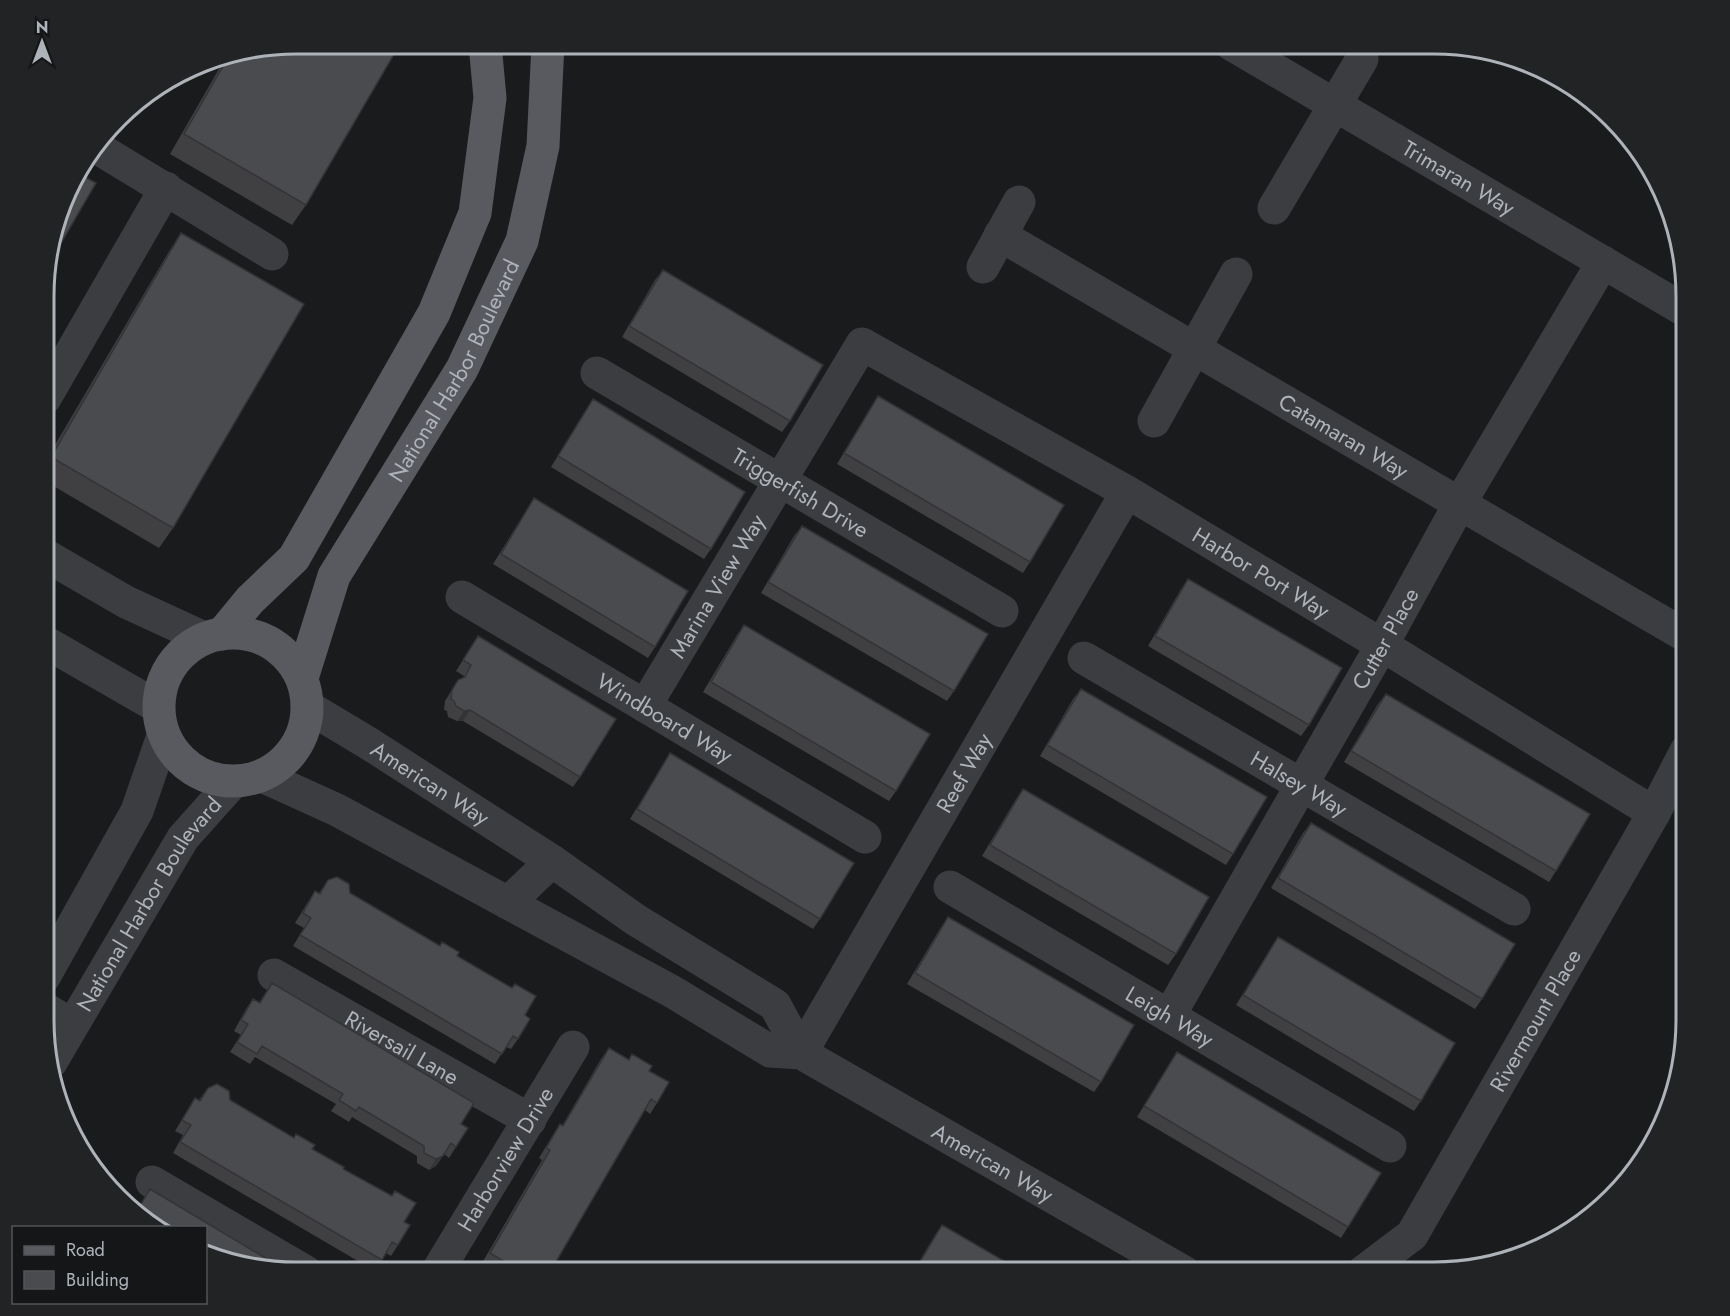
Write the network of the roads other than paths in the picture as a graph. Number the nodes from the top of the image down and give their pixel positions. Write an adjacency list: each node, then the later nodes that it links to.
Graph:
1 (486, 54): 28 (main road, National Harbor Boulevard)
2 (548, 54): 32 (main road, National Harbor Boulevard)
3 (1248, 54): 5 (street, Trimaran Way)
4 (1362, 59): 5 (street)
5 (1335, 105): 9 (street); 12 (street, Trimaran Way)
6 (103, 151): 7 (street)
7 (166, 188): 11 (street); 19 (street)
8 (1019, 202): 10 (street)
9 (1274, 208)
10 (1000, 235): 13 (street); 17 (street, Catamaran Way)
11 (272, 254)
12 (1603, 262): 15 (street, Trimaran Way); 23 (street, Cutter Place)
13 (983, 267)
14 (1236, 274): 17 (street)
15 (1676, 305)
16 (862, 344): 21 (street, Marina View Way); 22 (street, Harbor Port Way)
17 (1195, 348): 20 (street); 23 (street, Catamaran Way)
18 (597, 373): 21 (street, Triggerfish Drive)
19 (54, 383)
20 (1155, 421)
21 (780, 480): 26 (street, Triggerfish Drive); 33 (street, Marina View Way)
22 (1127, 492): 29 (street, Harbor Port Way); 51 (street, Reef Way)
23 (1460, 503): 27 (street, Catamaran Way); 29 (street, Cutter Place)
24 (54, 560): 28 (street)
25 (462, 597): 33 (street, Windboard Way)
26 (1002, 611)
27 (1676, 630)
28 (213, 636): 32 (main road); 34 (main road)
29 (1382, 645): 37 (street, Cutter Place); 38 (street, Harbor Port Way)
30 (54, 648): 34 (street)
31 (1084, 658): 37 (street, Halsey Way)
32 (305, 693): 36 (main road); 40 (street, American Way)
33 (645, 706): 39 (street, Windboard Way)
34 (160, 721): 36 (main road); 44 (street)
35 (1676, 773): 38 (street, Rivermount Place)
36 (247, 779): 42 (street, American Way); 48 (street, National Harbor Boulevard)
37 (1302, 785): 43 (street, Halsey Way); 47 (street, Cutter Place)
38 (1654, 813): 58 (street, Rivermount Place)
39 (866, 837)
40 (552, 861): 42 (street); 51 (street, American Way)
41 (950, 887): 47 (street, Leigh Way)
42 (508, 903): 51 (street, American Way)
43 (1514, 909)
44 (54, 959)
45 (274, 975): 52 (street, Riversail Lane)
46 (54, 1014): 48 (street)
47 (1169, 1016): 53 (street, Leigh Way)
48 (72, 1025): 50 (street, National Harbor Boulevard)
49 (573, 1047): 52 (street, Harborview Drive)
50 (56, 1053)
51 (801, 1053): 57 (street, American Way)
52 (530, 1120): 56 (street, Harborview Drive)
53 (1390, 1146)
54 (152, 1182): 55 (street)
55 (288, 1262)
56 (443, 1262)
57 (1167, 1262)
58 (1376, 1262)

